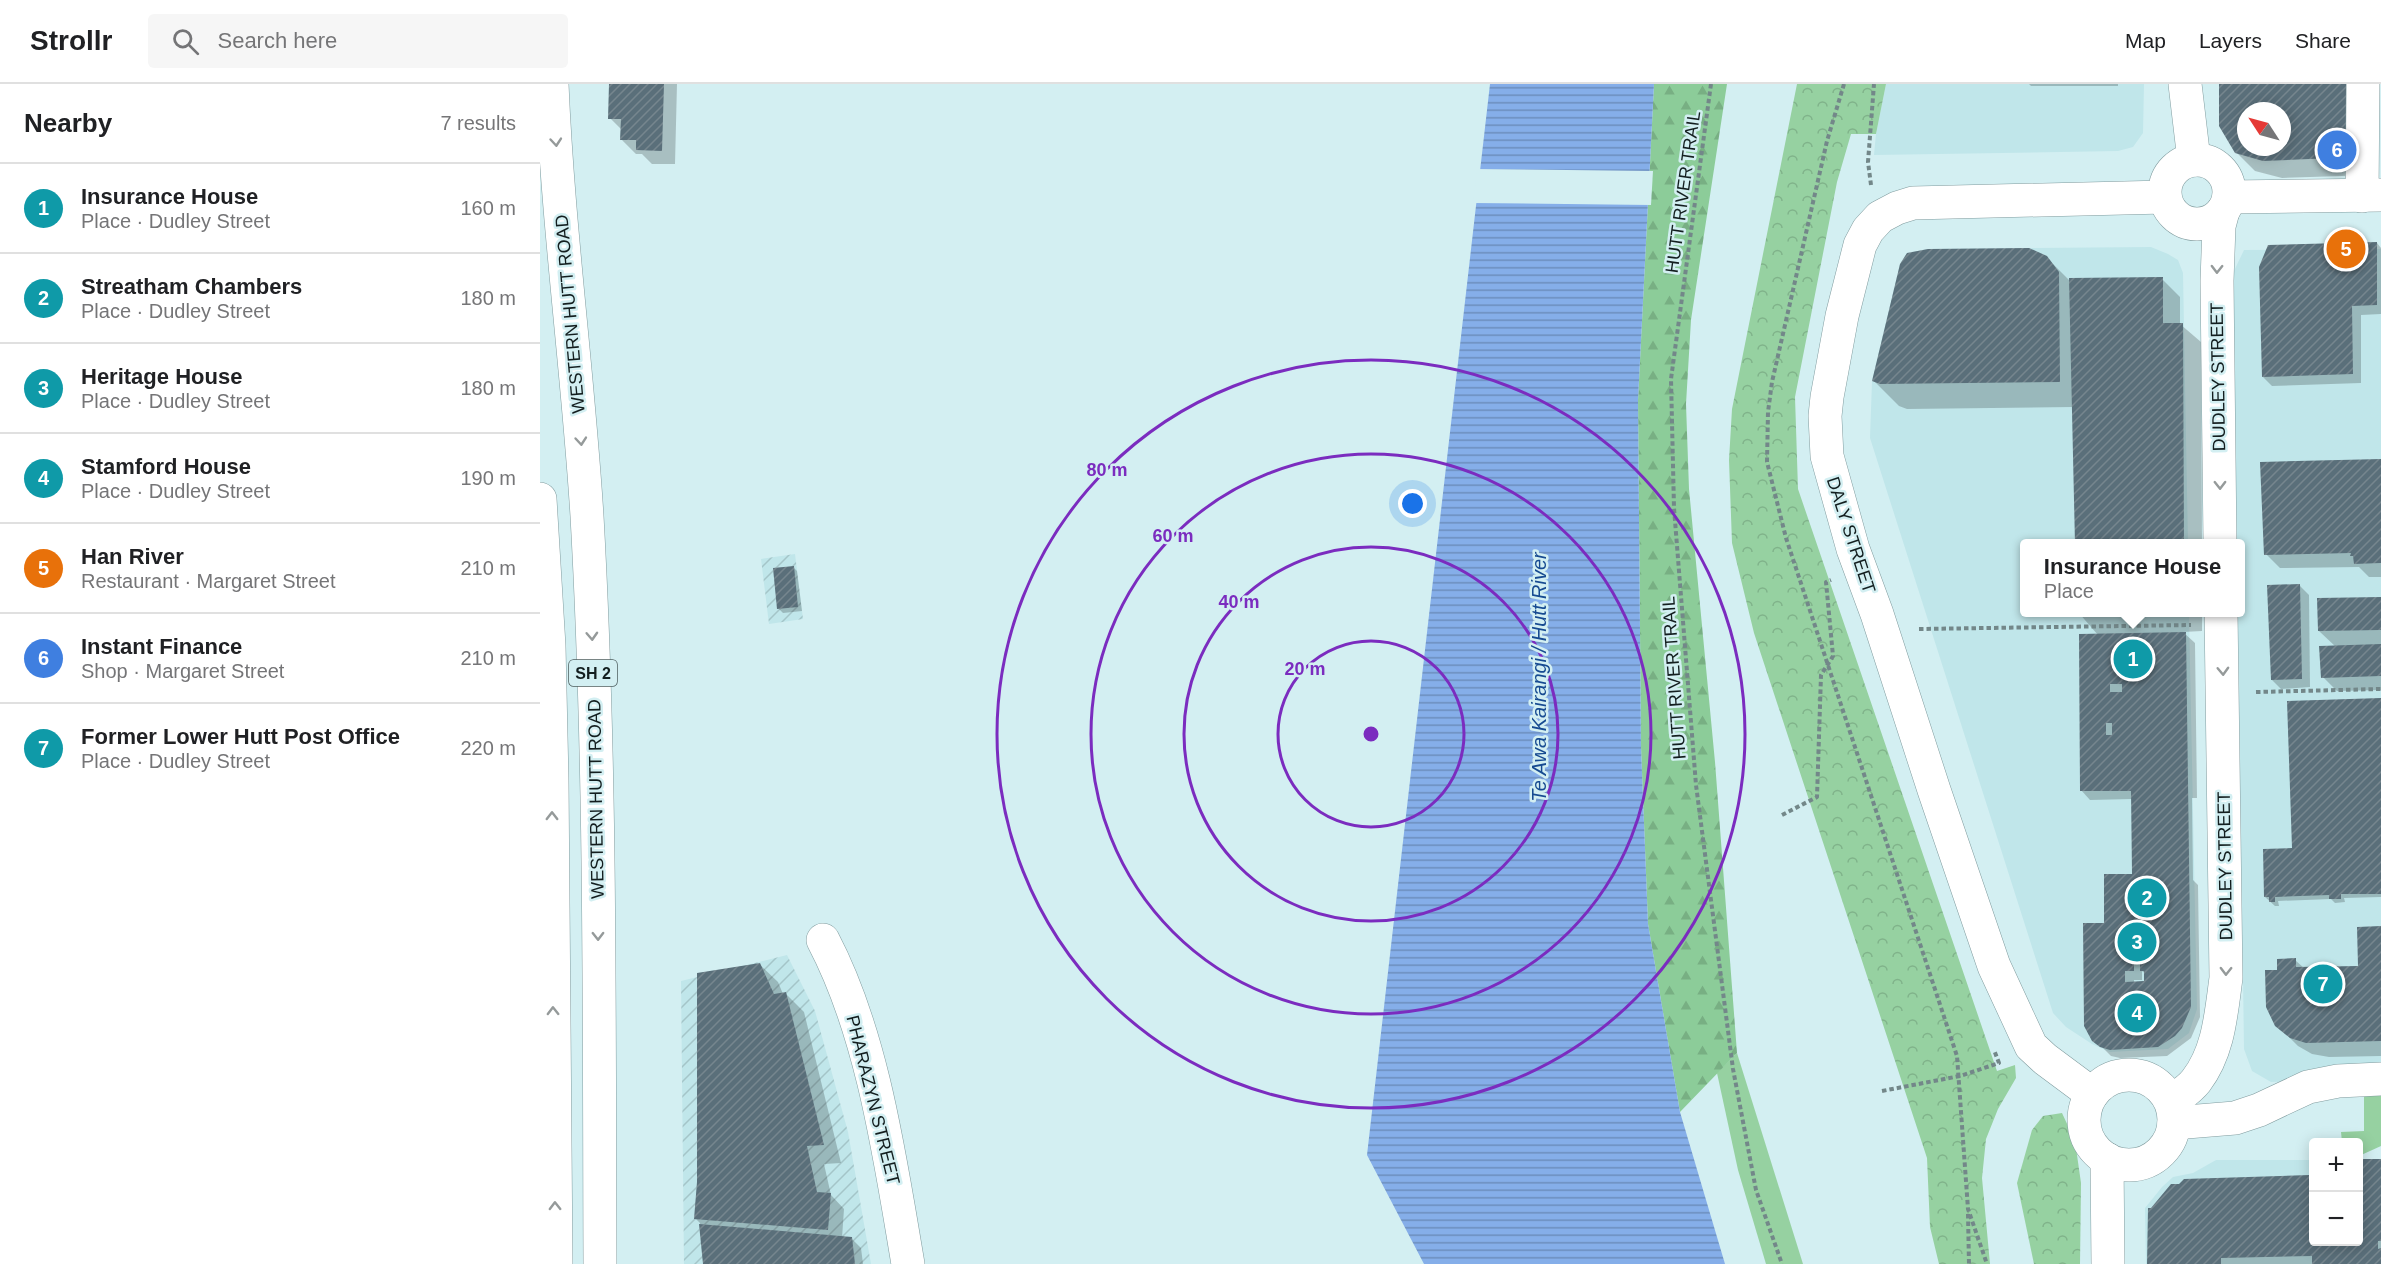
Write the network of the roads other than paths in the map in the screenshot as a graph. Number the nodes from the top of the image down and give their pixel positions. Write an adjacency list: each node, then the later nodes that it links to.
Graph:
1 (552, 84): 17 (main road, WESTERN HUTT ROAD / SH 2, one-way to 17)
2 (2185, 84): 4 (main road)
3 (2363, 84): 5 (main road)
4 (2194, 160): 6 (main road); 7 (main road)
5 (2372, 195): 7 (main road)
6 (2165, 197): 7 (main road); 13 (main road, DALY STREET)
7 (2226, 204): 9 (main road, DUDLEY STREET, one-way to 9)
8 (540, 500): 16 (main road, SH 2, one-way to 8)
9 (2220, 539)
10 (2208, 619): 14 (main road, DUDLEY STREET, one-way to 14)
11 (823, 940): 18 (main road, PHARAZYN STREET)
12 (2381, 1079): 14 (main road)
13 (2092, 1094): 14 (main road); 15 (main road)
14 (2173, 1113): 15 (main road)
15 (2107, 1159): 19 (main road)
16 (556, 1264)
17 (600, 1264)
18 (908, 1264)
19 (2108, 1264)

